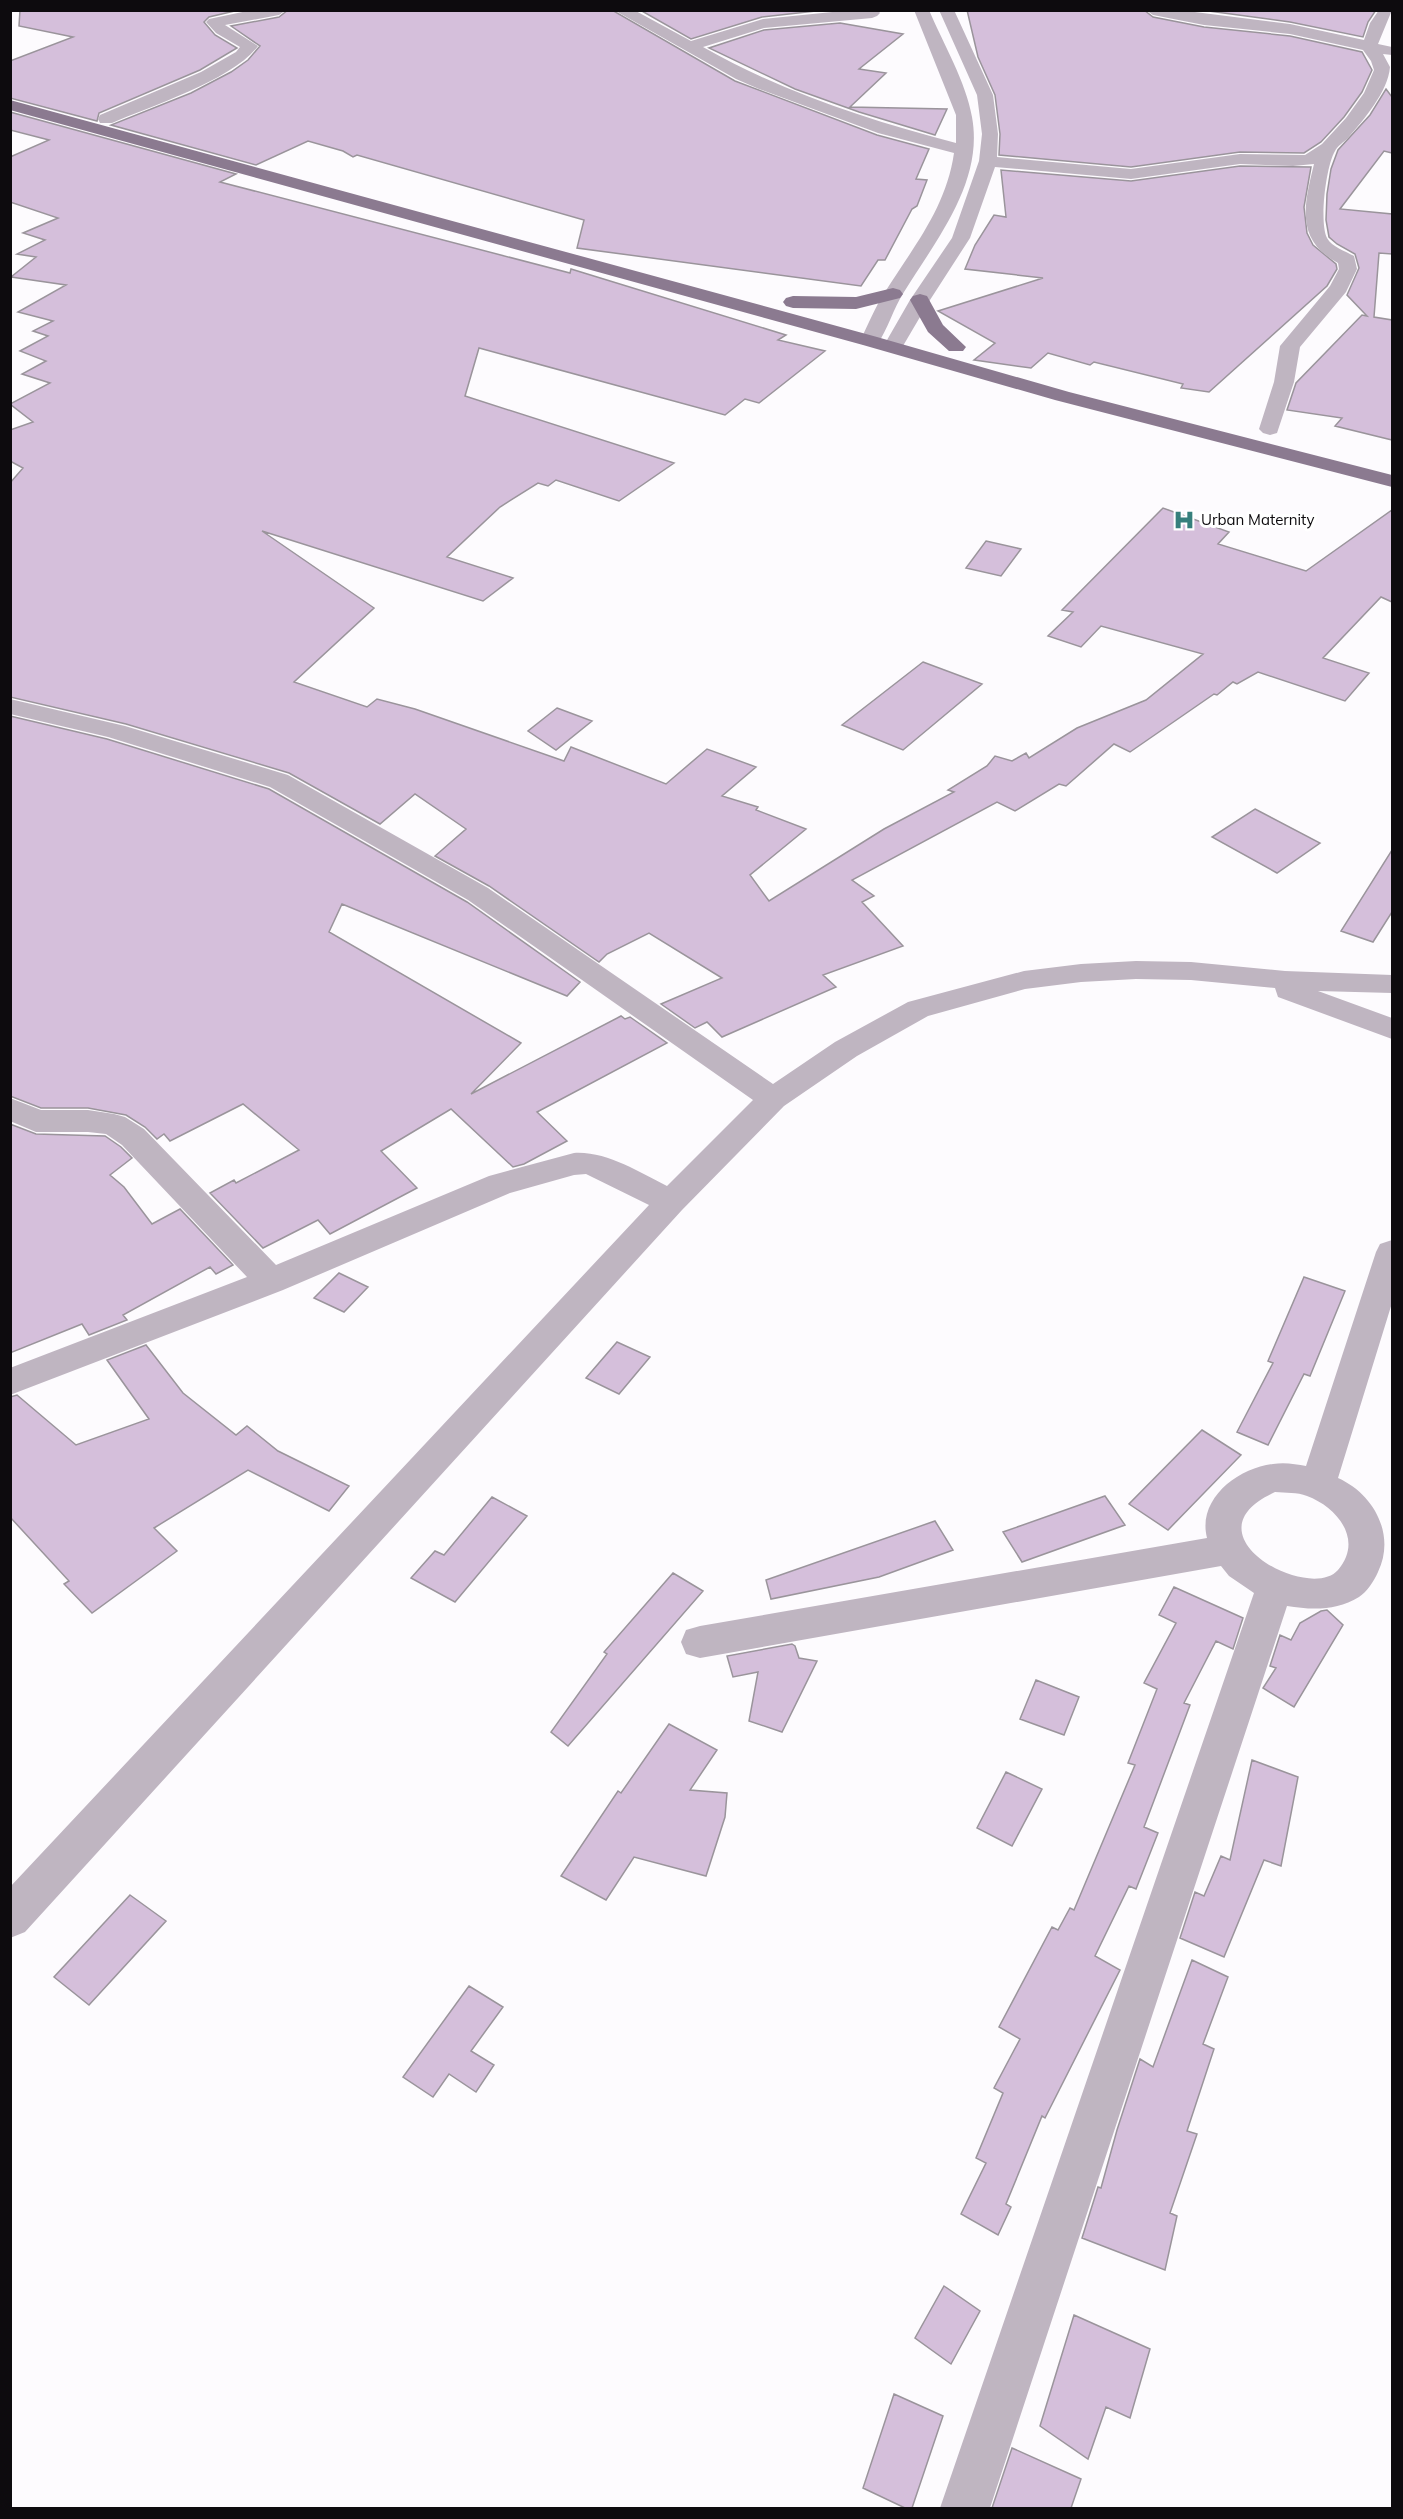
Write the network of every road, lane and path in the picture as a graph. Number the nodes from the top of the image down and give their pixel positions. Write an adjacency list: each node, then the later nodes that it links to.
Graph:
1 (279, 10): 13 (street)
2 (621, 10): 8 (street)
3 (921, 10): 15 (street)
4 (946, 10): 16 (street)
5 (1153, 10): 9 (street)
6 (1387, 10): 9 (street)
7 (872, 13): 8 (street)
8 (690, 46): 15 (street)
9 (1369, 47): 10 (street); 14 (street)
10 (1392, 52)
11 (10, 94): 13 (main road)
12 (10, 105): 20 (main road)
13 (106, 119): 19 (main road)
14 (1327, 148): 16 (street); 25 (street)
15 (963, 150): 17 (street)
16 (988, 162): 18 (street)
17 (893, 294): 19 (main road); 20 (street)
18 (920, 300): 21 (street); 22 (main road)
19 (793, 302): 20 (main road)
20 (874, 333): 21 (main road)
21 (897, 339): 22 (main road); 27 (main road)
22 (956, 347): 23 (main road)
23 (1191, 409)
24 (1248, 423): 25 (main road)
25 (1270, 429): 26 (main road)
26 (1292, 435)
27 (1392, 481)
28 (10, 706): 32 (street)
29 (1258, 978): 30 (street); 31 (street); 32 (street)
30 (1392, 984)
31 (1392, 1029)
32 (773, 1099): 34 (street)
33 (10, 1108): 36 (street)
34 (671, 1202): 36 (street); 42 (street)
35 (1392, 1252): 38 (street)
36 (272, 1281): 37 (street)
37 (10, 1382)
38 (1318, 1484): 39 (street); 40 (street)
39 (1230, 1549): 40 (street); 41 (street)
40 (1275, 1588): 43 (street)
41 (700, 1642)
42 (10, 1918)
43 (965, 2508)

